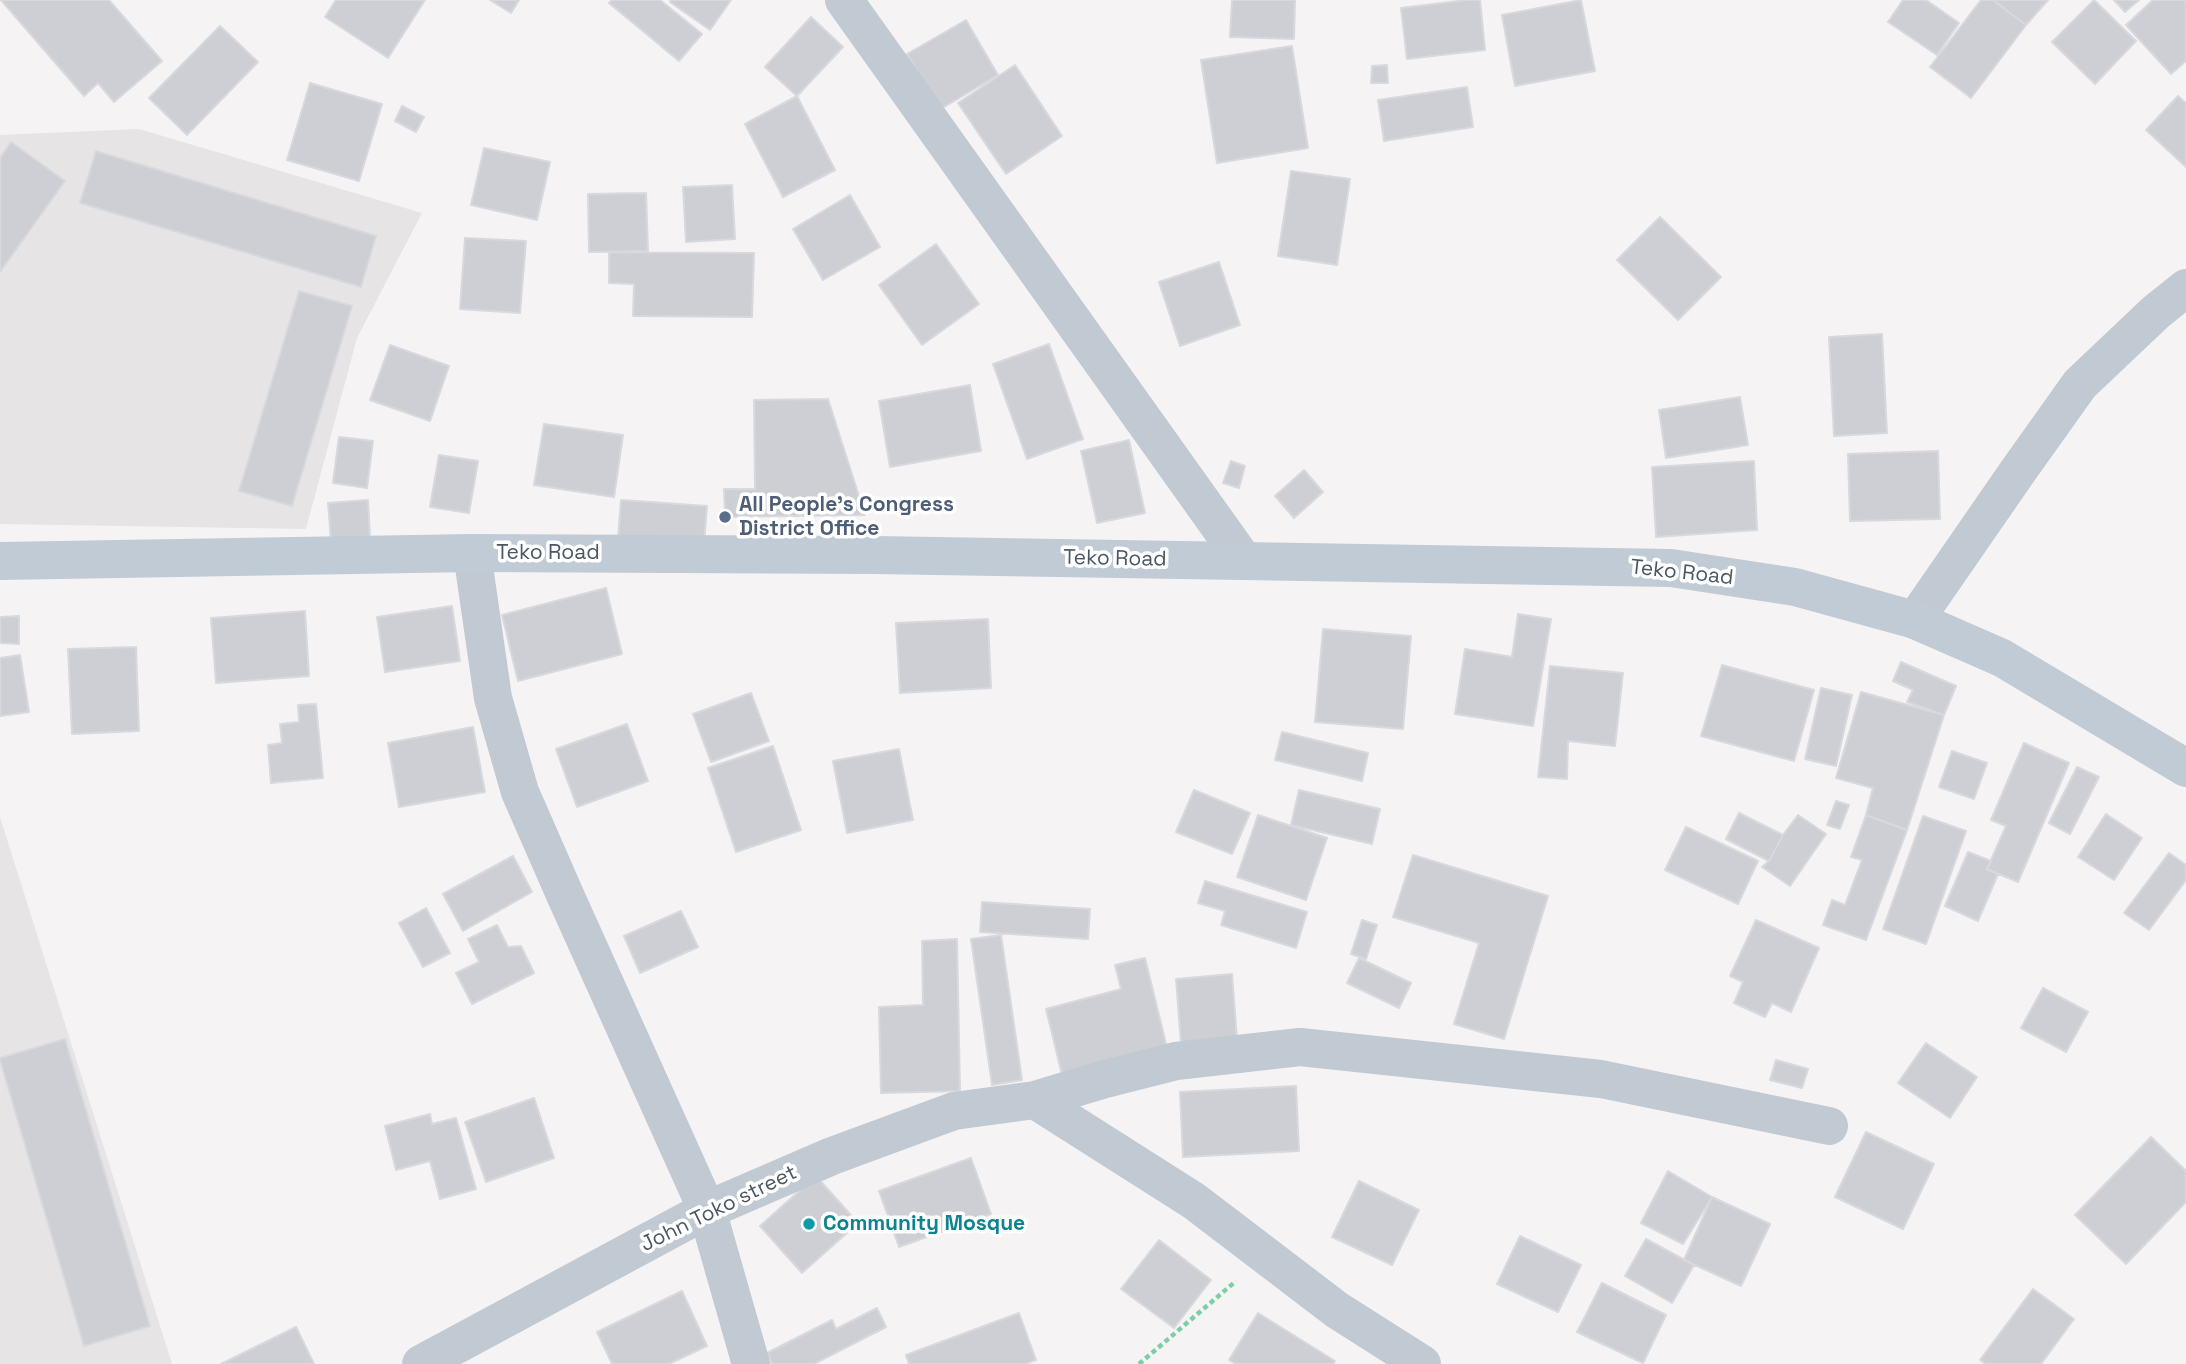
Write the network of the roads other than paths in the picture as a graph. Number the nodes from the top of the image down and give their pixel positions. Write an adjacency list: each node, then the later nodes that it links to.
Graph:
1 (844, 0): 5 (street)
2 (2186, 288): 6 (street)
3 (472, 553): 4 (street, Teko Road); 5 (street, Teko Road); 10 (street)
4 (0, 561)
5 (1244, 561): 6 (street, Teko Road)
6 (1915, 620): 7 (street, Teko Road)
7 (2186, 768)
8 (1035, 1100): 9 (street, John Toko street); 10 (street, John Toko street); 13 (street)
9 (1829, 1126)
10 (707, 1210): 11 (street, John Toko street); 12 (street)
11 (421, 1364)
12 (751, 1364)
13 (1422, 1364)

